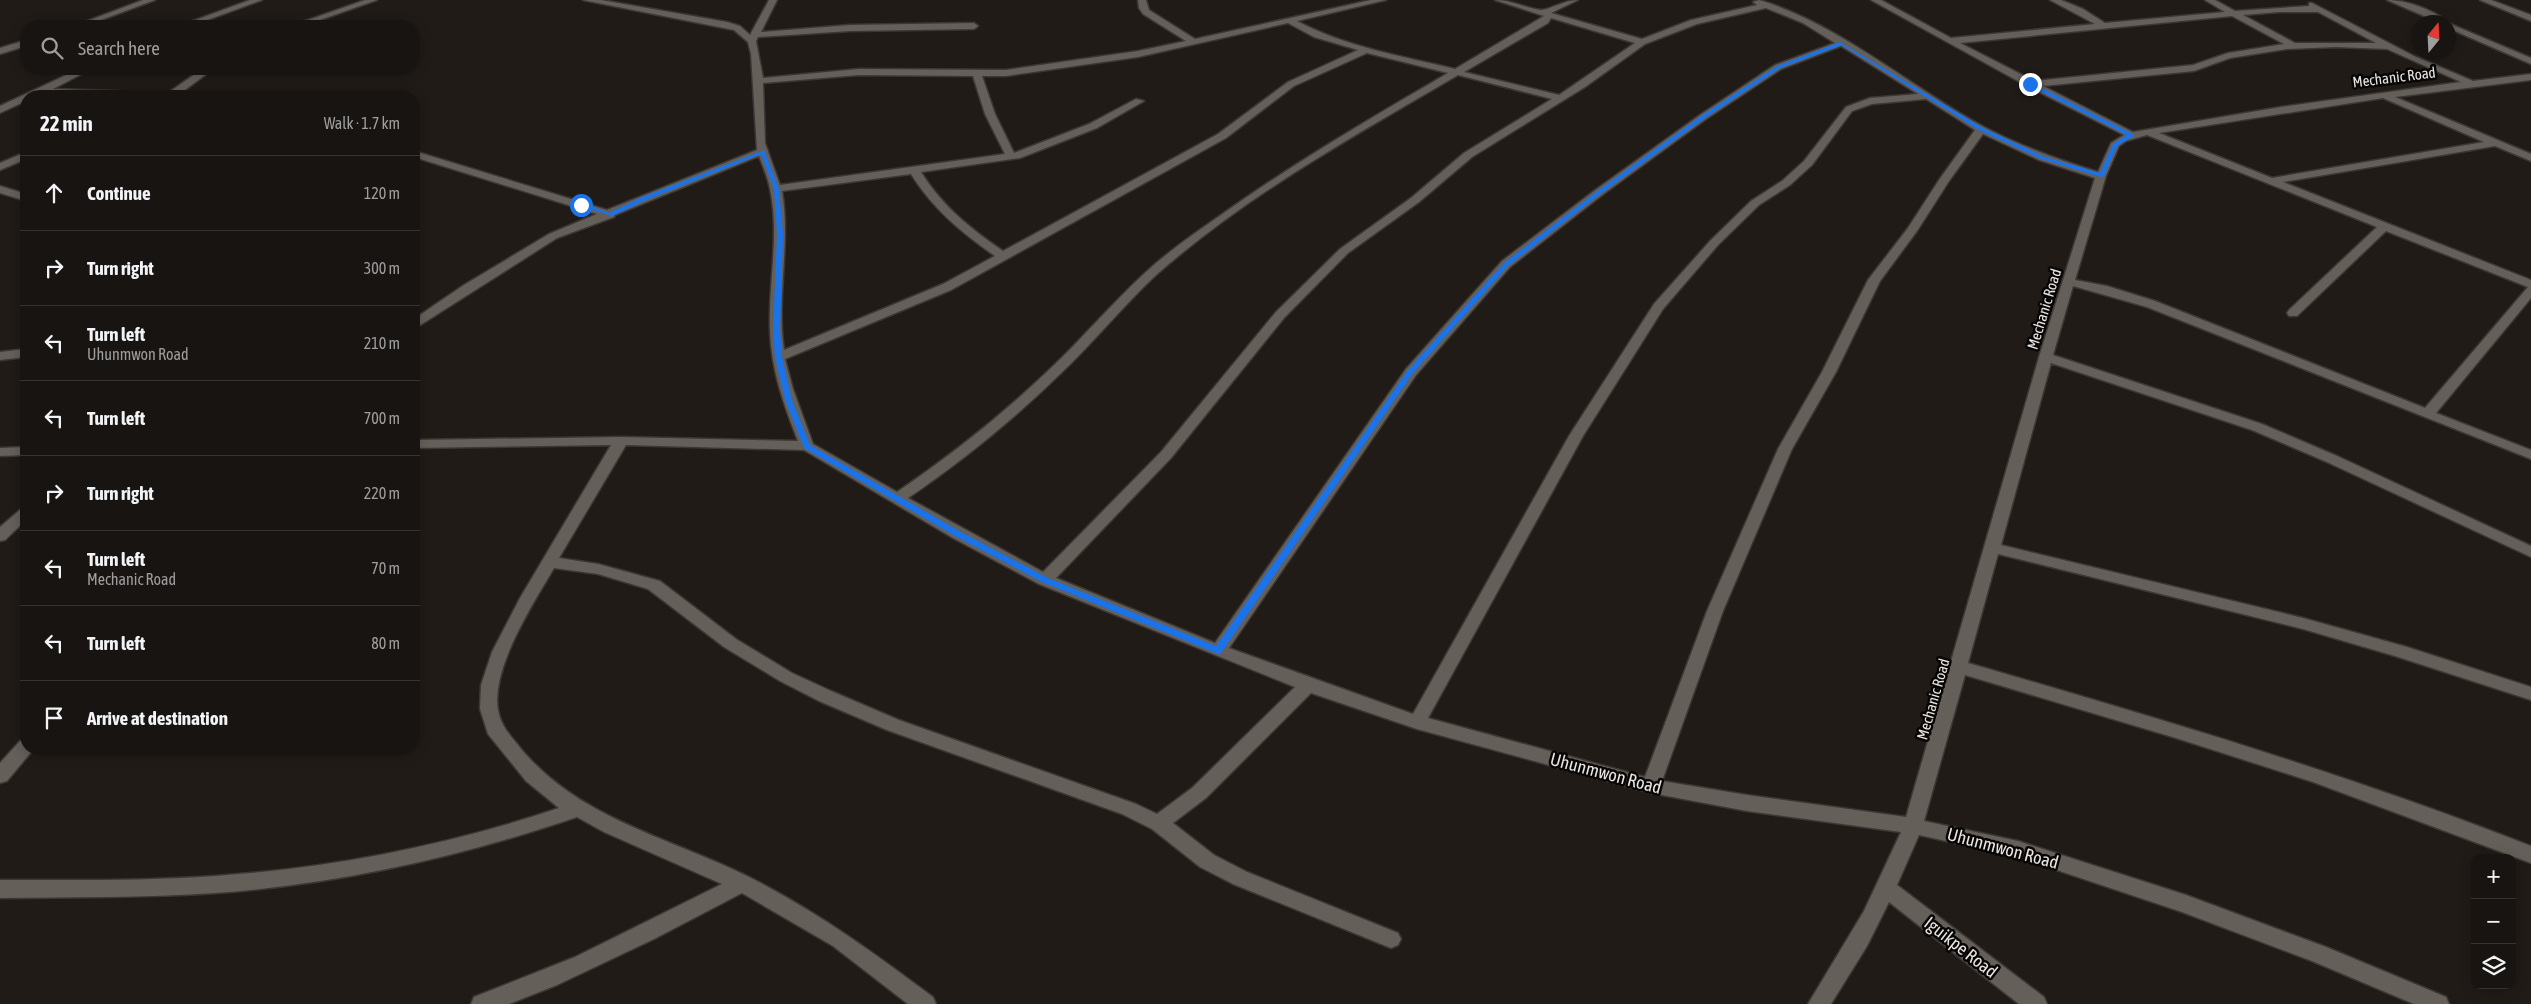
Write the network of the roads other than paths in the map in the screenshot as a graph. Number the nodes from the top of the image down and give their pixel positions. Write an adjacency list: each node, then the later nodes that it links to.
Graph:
1 (151, 0): 25 (street)
2 (258, 0): 26 (street)
3 (374, 0): 27 (street)
4 (587, 0): 32 (street)
5 (773, 0): 32 (street)
6 (1142, 0): 34 (street)
7 (1346, 0): 19 (street)
8 (1382, 0): 19 (street)
9 (1499, 0): 21 (street)
10 (1574, 0): 21 (street)
11 (1745, 0): 18 (street)
12 (1875, 0): 33 (street)
13 (2054, 0): 30 (street)
14 (2209, 0): 22 (street)
15 (2302, 0): 20 (street)
16 (2391, 0): 23 (street)
17 (2484, 0): 24 (street)
18 (1766, 5): 35 (street); 36 (street)
19 (1360, 6): 28 (street)
20 (2320, 9): 22 (street); 39 (street)
21 (1545, 12): 35 (street); 43 (street)
22 (2235, 14): 30 (street); 38 (street)
23 (2430, 15)
24 (2531, 18)
25 (95, 20)
26 (200, 20)
27 (312, 20)
28 (1290, 21): 34 (street); 40 (street)
29 (974, 26): 32 (street)
30 (2104, 27): 33 (street)
31 (2456, 28): 42 (street)
32 (753, 38): 48 (street)
33 (1950, 41): 49 (street)
34 (1194, 42): 44 (street)
35 (1642, 42): 55 (street)
36 (1842, 43): 54 (street); 101 (street)
37 (20, 45): 41 (street)
38 (2294, 46): 39 (street); 49 (street)
39 (2387, 46): 50 (street)
40 (1366, 50): 43 (street); 77 (street)
41 (0, 51)
42 (2531, 61)
43 (1458, 73): 55 (street); 94 (street)
44 (977, 74): 48 (street); 65 (street)
45 (74, 75): 51 (street)
46 (200, 75): 52 (street)
47 (2531, 77): 50 (street, Mechanic Road)
48 (758, 81): 63 (street)
49 (2030, 84): 61 (street)
50 (2472, 84): 53 (street, Mechanic Road)
51 (43, 90)
52 (179, 90)
53 (2384, 95): 60 (street, Mechanic Road); 62 (street)
54 (1927, 96): 59 (street); 105 (street)
55 (1560, 98): 100 (street)
56 (20, 101): 58 (street)
57 (1139, 101): 65 (street)
58 (0, 110)
59 (1981, 129): 70 (street); 108 (street)
60 (2147, 132): 61 (street, Mechanic Road); 71 (street)
61 (2132, 135): 70 (street, Mechanic Road)
62 (2495, 143): 67 (street); 71 (street)
63 (762, 151): 73 (street); 75 (street)
64 (420, 156): 75 (street)
65 (1011, 157): 69 (street)
66 (20, 158): 68 (street)
67 (2531, 158)
68 (0, 167)
69 (915, 171): 73 (street); 77 (street)
70 (2101, 176): 78 (street, Mechanic Road)
71 (2270, 182): 76 (street)
72 (0, 188): 74 (street)
73 (776, 189): 85 (street)
74 (20, 196)
75 (610, 215): 82 (street)
76 (2384, 226): 79 (street); 81 (street)
77 (1002, 256): 85 (street)
78 (2069, 282): 86 (street, Mechanic Road); 87 (street)
79 (2531, 284)
80 (2531, 290): 87 (street)
81 (2294, 313)
82 (420, 321)
83 (20, 353): 84 (street)
84 (0, 356)
85 (778, 357): 90 (street)
86 (2046, 357): 97 (street, Mechanic Road); 98 (street)
87 (2427, 414): 93 (street)
88 (621, 441): 89 (street); 90 (street); 99 (street)
89 (420, 444)
90 (807, 446): 94 (street, Uhunmwon Road)
91 (20, 451): 92 (street)
92 (0, 452)
93 (2531, 455)
94 (897, 498): 100 (street, Uhunmwon Road)
95 (20, 518): 96 (street)
96 (0, 536)
97 (1993, 548): 102 (street, Mechanic Road); 104 (street)
98 (2531, 552)
99 (549, 562): 109 (street); 110 (street)
100 (1045, 580): 101 (street, Uhunmwon Road)
101 (1218, 651): 103 (street, Uhunmwon Road)
102 (1960, 667): 111 (street, Mechanic Road); 112 (street)
103 (1308, 685): 105 (street, Uhunmwon Road); 110 (street)
104 (2531, 694)
105 (1416, 722): 108 (street, Uhunmwon Road)
106 (20, 753): 107 (street)
107 (0, 776)
108 (1651, 786): 111 (street, Uhunmwon Road)
109 (578, 809): 113 (street); 114 (street)
110 (1158, 824): 116 (street)
111 (1913, 826): 115 (street, Mechanic Road); 121 (street, Uhunmwon Road)
112 (2531, 855)
113 (742, 883): 117 (street); 118 (street)
114 (0, 889)
115 (1887, 889): 119 (street, Mechanic Road); 120 (street, Iguikpe Road)
116 (1391, 940)
117 (482, 1004)
118 (924, 1004)
119 (1819, 1004)
120 (2036, 1004)
121 (2438, 1004)

